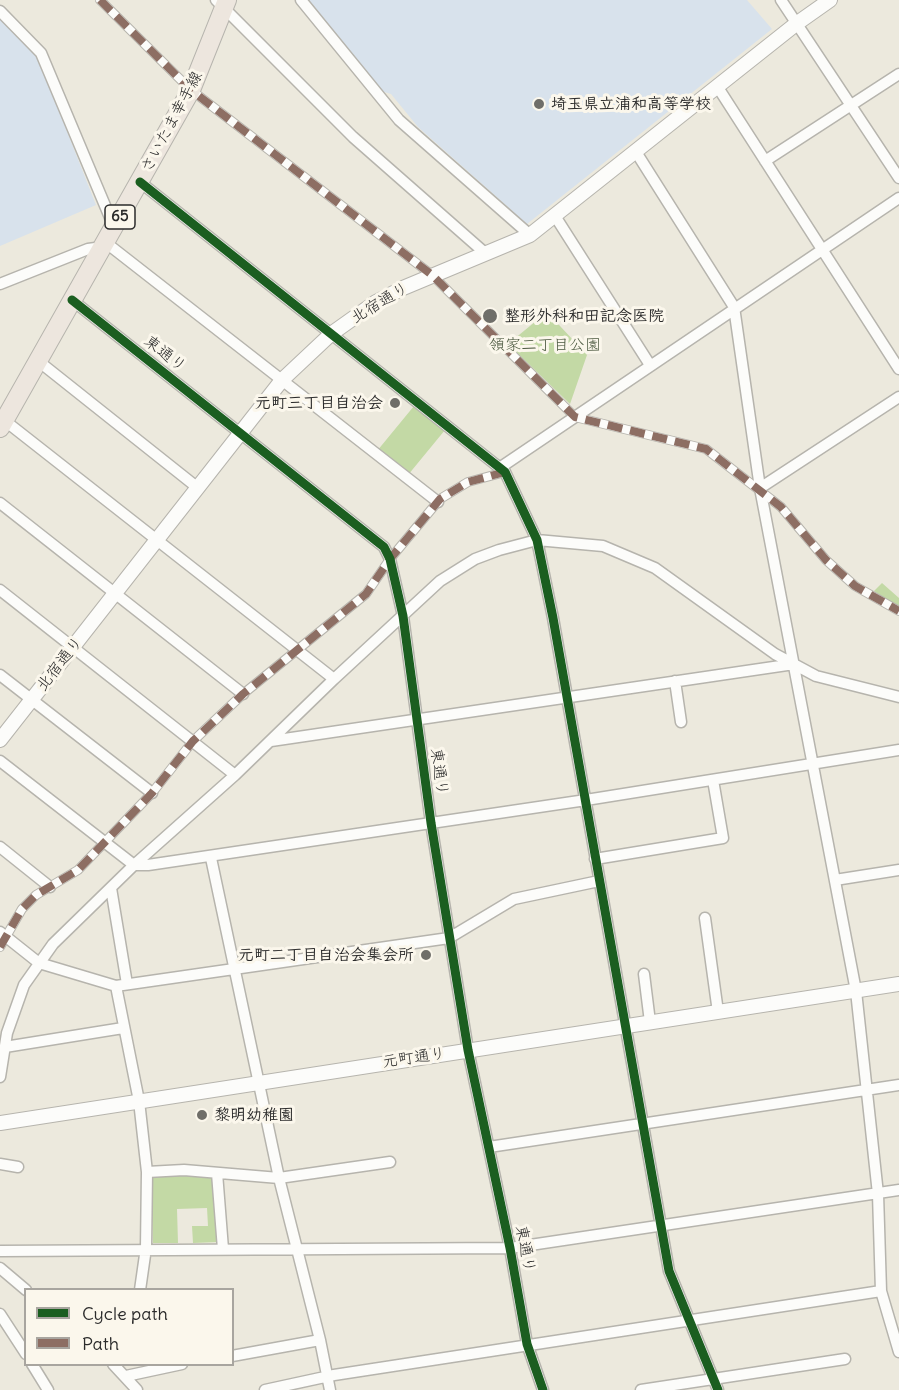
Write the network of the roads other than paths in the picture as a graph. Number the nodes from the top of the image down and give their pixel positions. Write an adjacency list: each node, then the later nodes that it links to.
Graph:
1 (100, 0): 10 (street)
2 (301, 0): 18 (street)
3 (781, 0): 7 (street)
4 (830, 0): 7 (street, 北宿通り)
5 (223, 3): 10 (main road, さいたま幸手線 / 65); 21 (street)
6 (0, 11): 19 (street)
7 (796, 24): 9 (street, 北宿通り); 11 (street)
8 (899, 74): 11 (street)
9 (717, 86): 12 (street, 北宿通り); 13 (street)
10 (191, 90): 15 (main road, さいたま幸手線 / 65); 22 (street)
11 (851, 105): 13 (street); 14 (street)
12 (636, 152): 17 (street, 北宿通り); 25 (street)
13 (765, 161): 20 (street)
14 (899, 178)
15 (140, 182): 19 (main road, さいたま幸手線 / 65); 26 (street)
16 (899, 198): 20 (street)
17 (555, 216): 18 (street, 北宿通り); 28 (street)
18 (530, 235): 21 (street, 北宿通り)
19 (108, 239): 23 (street); 24 (main road, さいたま幸手線 / 65); 30 (street)
20 (821, 248): 25 (street); 29 (street)
21 (485, 253): 22 (street, 北宿通り)
22 (432, 275): 26 (street, 北宿通り); 32 (street)
23 (0, 284)
24 (72, 300): 27 (main road, さいたま幸手線 / 65); 34 (street, 東通り)
25 (734, 308): 28 (street); 37 (street)
26 (332, 334): 30 (street, 北宿通り); 35 (street)
27 (37, 360): 33 (main road, さいたま幸手線 / 65); 36 (street)
28 (650, 365): 32 (street)
29 (899, 369)
30 (282, 380): 34 (street, 北宿通り); 38 (street)
31 (899, 397): 37 (street)
32 (575, 417): 35 (street); 37 (street)
33 (2, 424): 40 (street)
34 (241, 434): 36 (street, 北宿通り); 42 (street, 東通り)
35 (503, 469): 38 (street); 41 (street)
36 (198, 488): 40 (street, 北宿通り)
37 (760, 488): 45 (street); 49 (street)
38 (438, 502): 42 (street)
39 (0, 503): 44 (street)
40 (158, 540): 44 (street, 北宿通り); 48 (street)
41 (537, 540): 46 (street); 49 (street); 54 (street)
42 (390, 559): 46 (street, 東通り); 48 (street)
43 (0, 590): 47 (street)
44 (115, 594): 47 (street, 北宿通り); 53 (street)
45 (899, 611)
46 (403, 616): 51 (street); 57 (street, 東通り)
47 (73, 647): 56 (street, 北宿通り); 60 (street)
48 (297, 651): 51 (street); 53 (street)
49 (794, 664): 52 (street); 55 (street); 64 (street)
50 (0, 675): 56 (street)
51 (334, 679): 61 (street)
52 (675, 681): 54 (street); 58 (street)
53 (243, 694): 60 (street)
54 (568, 697): 57 (street); 68 (street)
55 (899, 697)
56 (32, 700): 59 (street, 北宿通り); 67 (street)
57 (416, 720): 61 (street); 69 (street, 東通り)
58 (681, 722)
59 (0, 740)
60 (193, 741): 65 (street); 67 (street)
61 (271, 741): 65 (street)
62 (899, 750): 64 (street)
63 (0, 761): 70 (street)
64 (814, 764): 66 (street); 76 (street)
65 (235, 775): 74 (street)
66 (713, 780): 68 (street); 73 (street)
67 (152, 794): 70 (street)
68 (586, 800): 69 (street); 73 (street)
69 (431, 823): 72 (street); 82 (street, 東通り)
70 (104, 842): 74 (street); 78 (street)
71 (0, 847): 78 (street)
72 (211, 858): 74 (street); 85 (street)
73 (595, 859): 77 (street)
74 (134, 866): 79 (street)
75 (899, 870): 76 (street)
76 (835, 880): 90 (street)
77 (599, 881): 82 (street); 93 (street)
78 (50, 887): 81 (street)
79 (111, 888): 84 (street); 87 (street)
80 (705, 918): 91 (street)
81 (3, 935): 83 (street); 84 (street)
82 (448, 938): 85 (street); 96 (street, 東通り)
83 (0, 947)
84 (39, 963): 89 (street); 95 (street)
85 (233, 969): 87 (street); 98 (street)
86 (644, 974): 92 (street)
87 (127, 984): 89 (street)
88 (899, 984): 90 (street, 元町通り)
89 (116, 986): 94 (street)
90 (856, 991): 91 (street, 元町通り); 100 (street)
91 (718, 1012): 92 (street, 元町通り)
92 (650, 1022): 93 (street, 元町通り)
93 (625, 1026): 96 (street, 元町通り); 103 (street)
94 (123, 1028): 95 (street); 101 (street)
95 (5, 1047): 97 (street)
96 (468, 1050): 98 (street, 元町通り); 104 (street, 東通り)
97 (0, 1077)
98 (257, 1081): 101 (street, 元町通り); 110 (street)
99 (899, 1084): 100 (street)
100 (866, 1090): 103 (street); 112 (street)
101 (139, 1101): 102 (street, 元町通り); 108 (street)
102 (0, 1123)
103 (643, 1123): 104 (street); 113 (street)
104 (489, 1147): 117 (street, 東通り)
105 (390, 1161): 110 (street)
106 (0, 1164): 107 (street)
107 (18, 1167)
108 (147, 1172): 109 (street); 114 (street)
109 (217, 1173): 110 (street); 115 (street)
110 (279, 1178): 116 (street)
111 (899, 1190): 112 (street)
112 (878, 1194): 113 (street); 122 (street)
113 (660, 1226): 117 (street); 124 (street)
114 (147, 1248): 115 (street); 118 (street); 121 (street)
115 (223, 1248): 116 (street)
116 (296, 1248): 117 (street); 125 (street)
117 (510, 1248): 126 (street, 東通り)
118 (0, 1251)
119 (0, 1268): 120 (street)
120 (24, 1288)
121 (140, 1288)
122 (881, 1291): 124 (street); 127 (street)
123 (0, 1314): 128 (street)
124 (687, 1320): 126 (street); 137 (street)
125 (320, 1340): 129 (street); 136 (street)
126 (527, 1344): 136 (street); 142 (street, 東通り)
127 (898, 1345)
128 (24, 1351)
129 (234, 1356)
130 (845, 1359): 137 (street)
131 (33, 1366): 138 (street)
132 (114, 1366): 135 (street)
133 (167, 1366): 134 (street)
134 (152, 1367): 135 (street)
135 (126, 1376): 139 (street)
136 (327, 1376): 140 (street); 141 (street)
137 (716, 1385): 143 (street)
138 (48, 1390)
139 (137, 1390)
140 (265, 1390)
141 (330, 1390)
142 (543, 1390)
143 (642, 1390)

